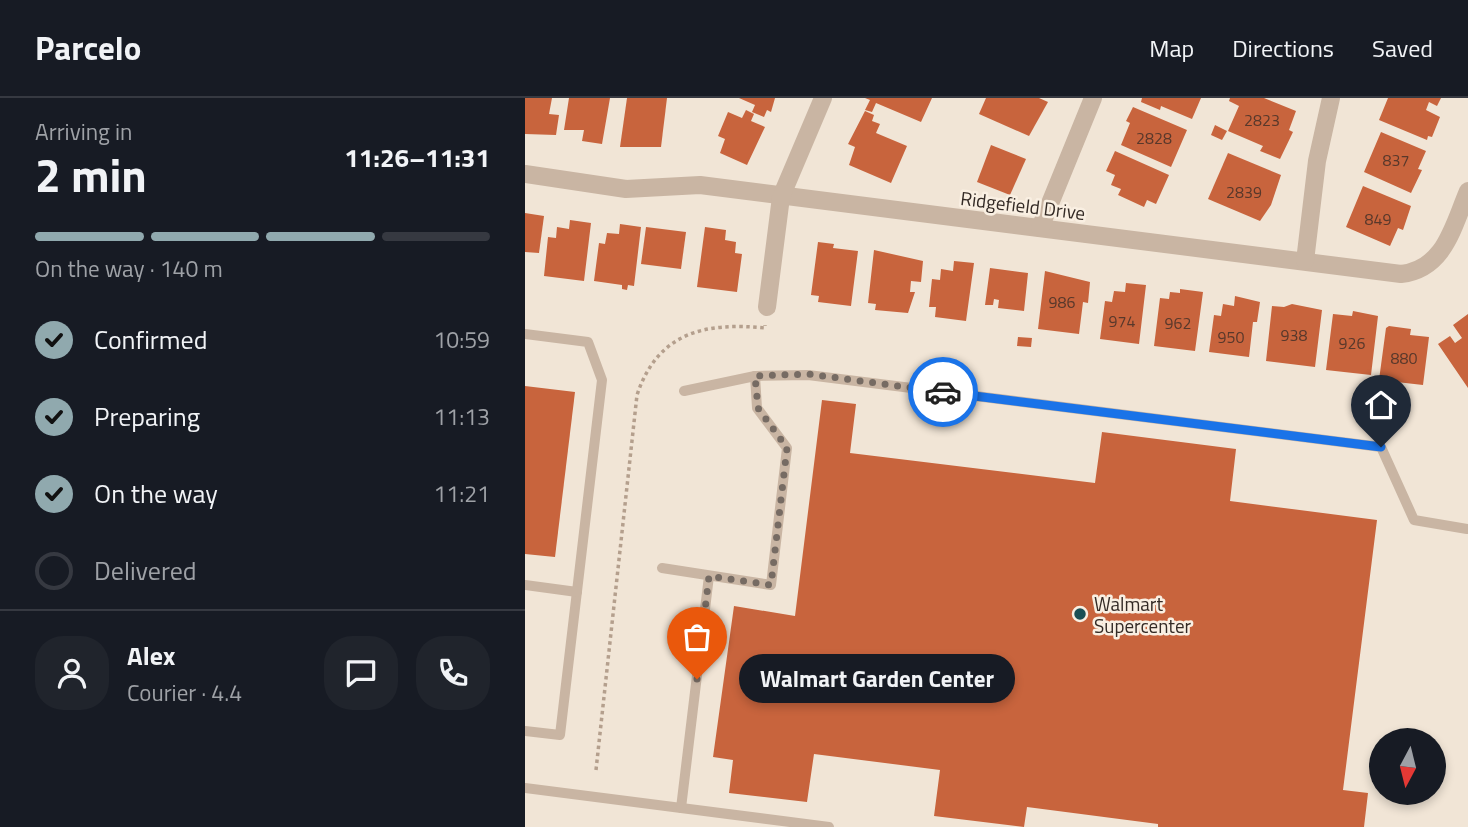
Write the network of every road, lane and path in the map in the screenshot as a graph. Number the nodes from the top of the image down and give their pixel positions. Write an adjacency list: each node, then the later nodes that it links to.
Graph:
1 (823, 98): 6 (street)
2 (1093, 98): 7 (street)
3 (1331, 98): 8 (street)
4 (525, 174): 6 (street, Ridgefield Drive)
5 (1468, 191): 8 (street, Ridgefield Drive)
6 (781, 197): 7 (street, Ridgefield Drive); 9 (street)
7 (1039, 228): 8 (street, Ridgefield Drive)
8 (1305, 261)
9 (767, 307): 19 (path)
10 (525, 334): 17 (lane)
11 (755, 376): 12 (lane); 13 (lane); 15 (lane)
12 (684, 391)
13 (1467, 529)
14 (662, 568): 15 (lane)
15 (709, 576): 21 (lane)
16 (525, 585): 17 (lane)
17 (577, 592): 18 (lane)
18 (525, 731)
19 (596, 770)
20 (525, 788): 21 (lane)
21 (681, 808): 22 (lane)
22 (829, 827)

